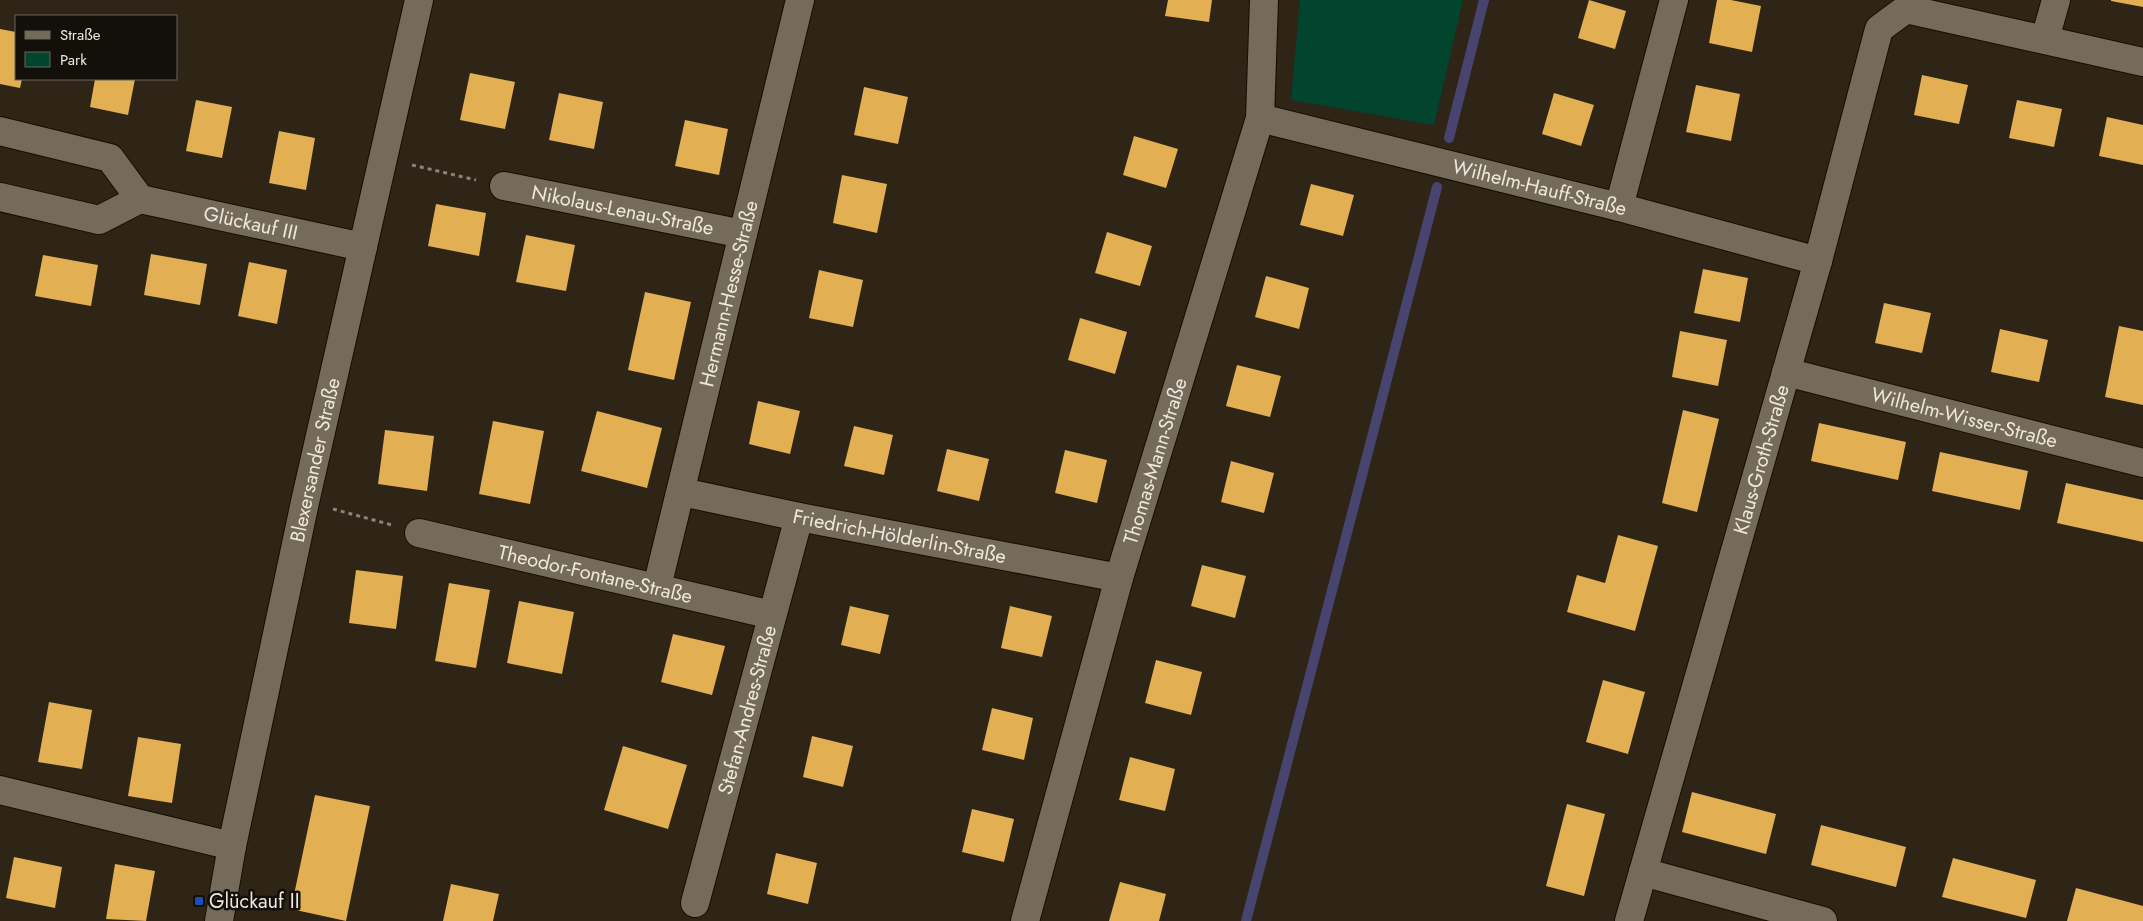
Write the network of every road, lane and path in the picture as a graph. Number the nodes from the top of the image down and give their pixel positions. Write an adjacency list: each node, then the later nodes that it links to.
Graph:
1 (420, 0): 10 (street, Blexersander Straße)
2 (800, 0): 15 (street, Hermann-Hesse-Straße)
3 (1264, 0): 8 (street, Thomas-Mann-Straße)
4 (1674, 0): 14 (street)
5 (2056, 0): 6 (street)
6 (2044, 39): 7 (street); 17 (street, Klaus-Groth-Straße)
7 (2143, 62)
8 (1260, 118): 14 (street, Wilhelm-Hauff-Straße); 24 (street, Thomas-Mann-Straße)
9 (0, 131): 13 (street)
10 (384, 159): 11 (path); 16 (street, Blexersander Straße)
11 (504, 186): 15 (street, Nikolaus-Lenau-Straße)
12 (0, 197): 13 (street)
13 (140, 199): 16 (street, Glückauf III)
14 (1619, 207): 17 (street, Wilhelm-Hauff-Straße)
15 (743, 234): 20 (street, Hermann-Hesse-Straße)
16 (363, 246): 21 (street, Blexersander Straße)
17 (1818, 261): 18 (street, Klaus-Groth-Straße)
18 (1786, 372): 19 (street, Wilhelm-Wisser-Straße); 29 (street, Klaus-Groth-Straße)
19 (2143, 463)
20 (682, 492): 22 (street, Friedrich-Hölderlin-Straße); 25 (street, Hermann-Hesse-Straße)
21 (305, 502): 23 (path); 28 (street, Blexersander Straße)
22 (799, 517): 24 (street, Friedrich-Hölderlin-Straße); 26 (street, Stefan-Andres-Straße)
23 (419, 533): 25 (street, Theodor-Fontane-Straße)
24 (1119, 578): 32 (street, Thomas-Mann-Straße)
25 (657, 587): 26 (street, Theodor-Fontane-Straße)
26 (772, 615): 30 (street, Stefan-Andres-Straße)
27 (0, 790): 28 (street)
28 (232, 846): 31 (street, Blexersander Straße)
29 (1643, 872): 33 (street, Klaus-Groth-Straße); 34 (street)
30 (696, 903)
31 (219, 921)
32 (1026, 921)
33 (1629, 921)
34 (1823, 921)

